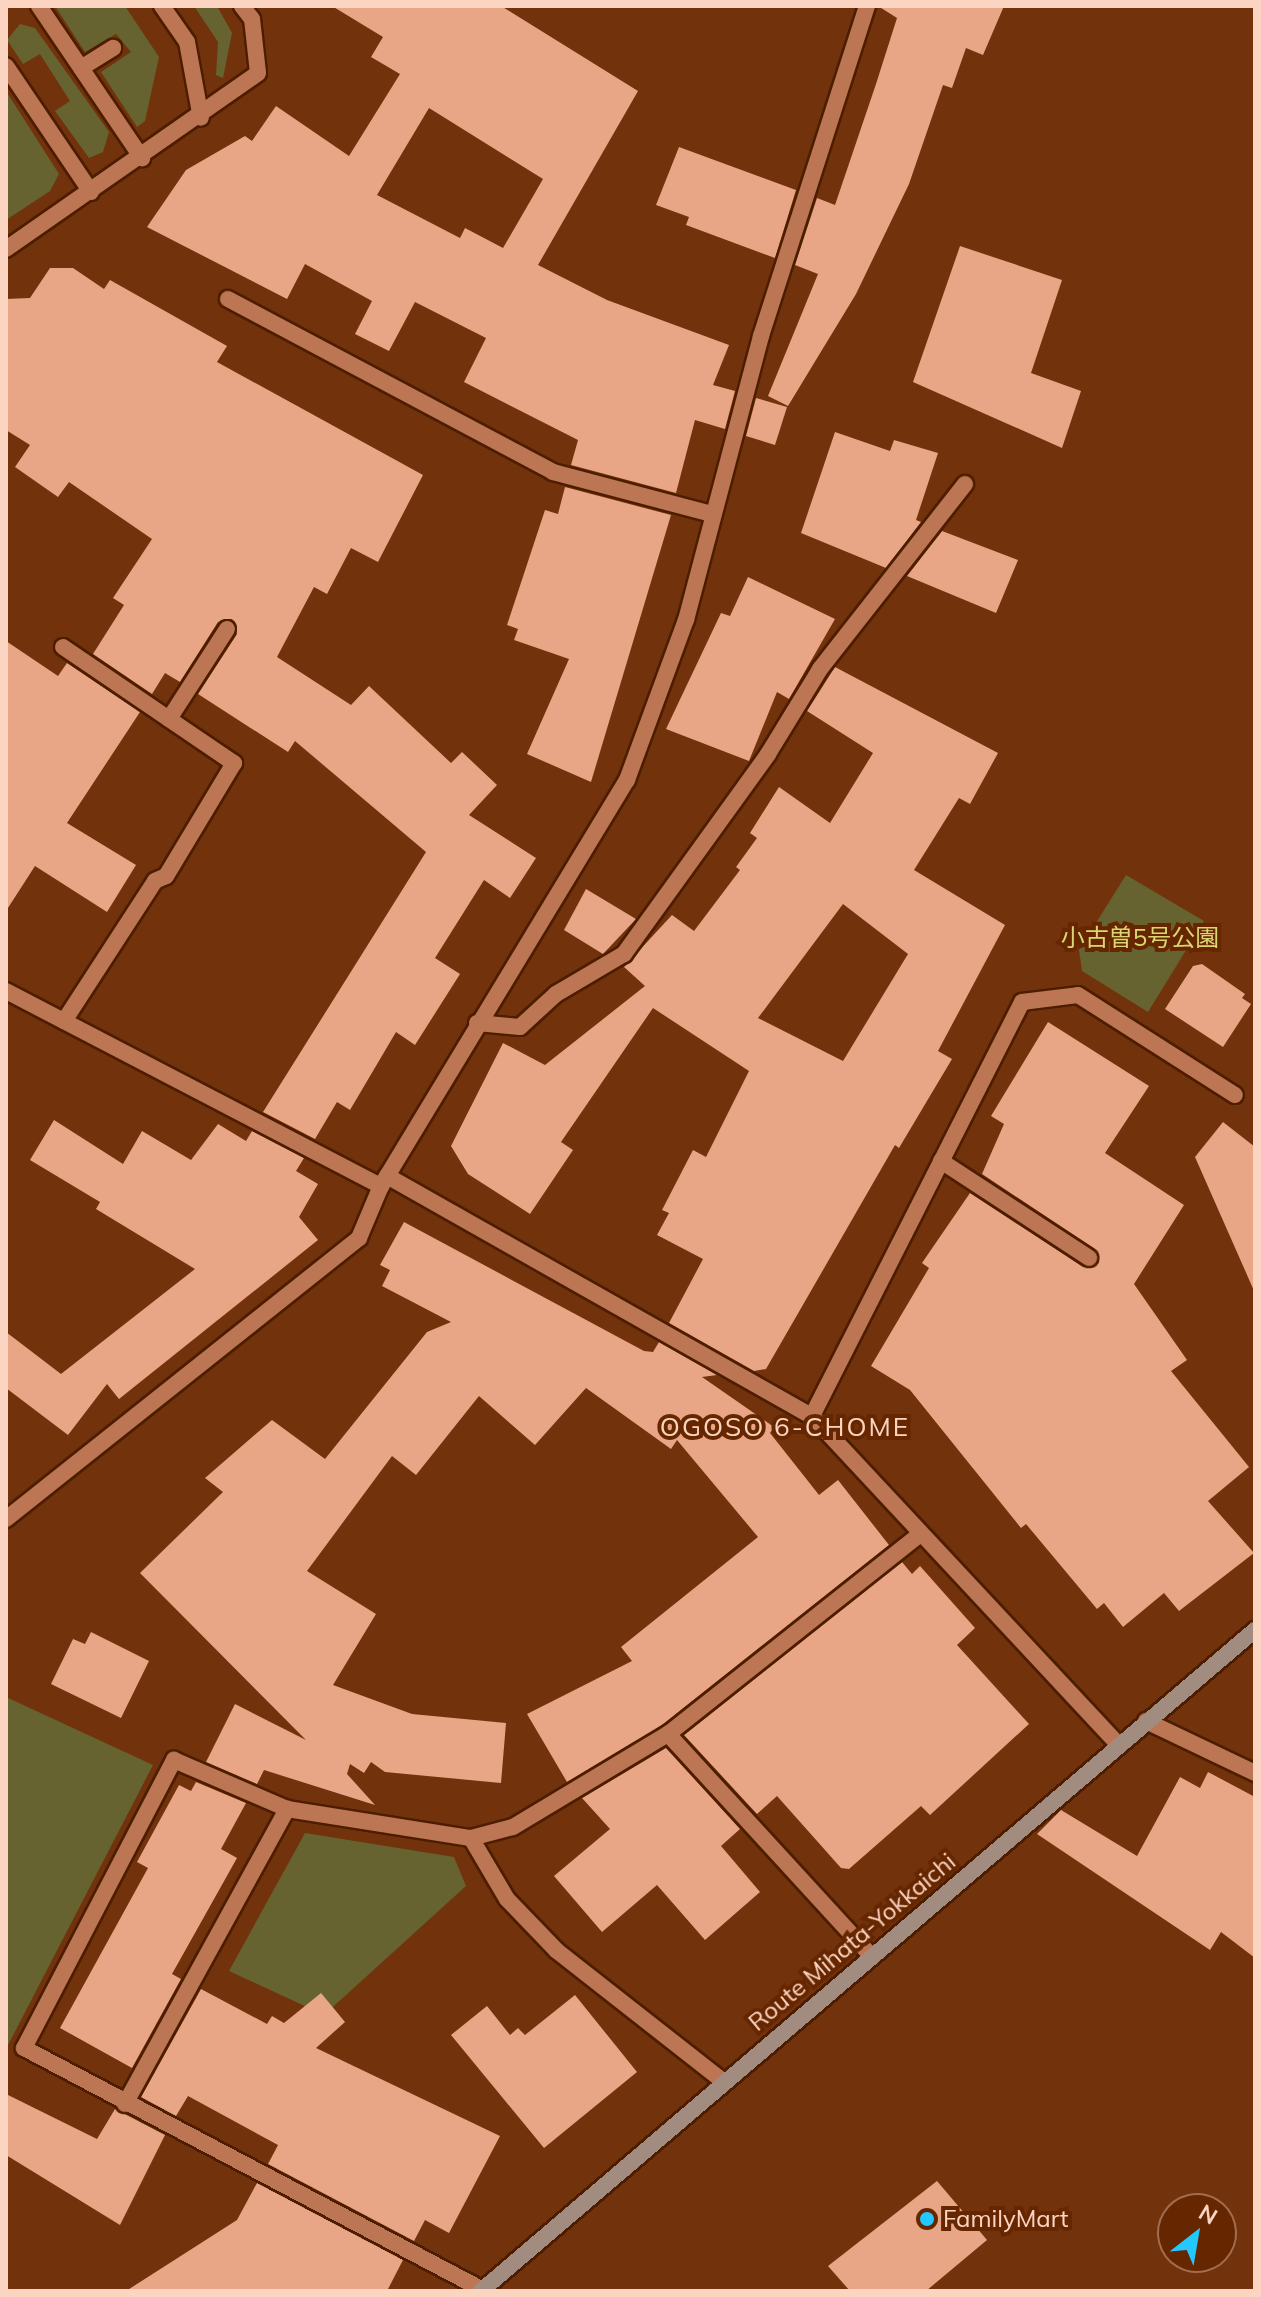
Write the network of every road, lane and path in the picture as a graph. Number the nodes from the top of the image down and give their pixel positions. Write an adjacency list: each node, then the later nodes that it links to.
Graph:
1 (39, 6): 7 (street)
2 (162, 6): 8 (street)
3 (242, 6): 8 (street)
4 (867, 6): 14 (street)
5 (113, 48): 7 (street)
6 (6, 66): 10 (street)
7 (81, 68): 9 (street)
8 (201, 118): 9 (street)
9 (142, 158): 10 (street)
10 (91, 192): 11 (street)
11 (6, 249)
12 (228, 299): 14 (street)
13 (965, 484): 20 (street)
14 (712, 514): 20 (street)
15 (227, 629): 17 (street)
16 (63, 647): 17 (street)
17 (169, 719): 19 (street)
18 (6, 991): 19 (street)
19 (64, 1021): 23 (street)
20 (477, 1023): 23 (street)
21 (1235, 1095): 22 (street)
22 (941, 1161): 24 (street); 25 (street)
23 (384, 1181): 25 (street); 26 (street)
24 (1089, 1258)
25 (812, 1416): 27 (street)
26 (6, 1519)
27 (919, 1535): 30 (street); 31 (street)
28 (1255, 1630): 29 (main road, Route Mihata-Yokkaichi)
29 (1146, 1721): 31 (main road, Route Mihata-Yokkaichi); 32 (street)
30 (668, 1734): 34 (street); 35 (street)
31 (1119, 1745): 35 (main road, Route Mihata-Yokkaichi)
32 (1255, 1773)
33 (287, 1809): 34 (street); 37 (street); 37 (street)
34 (471, 1838): 36 (street)
35 (872, 1957): 36 (main road, Route Mihata-Yokkaichi)
36 (724, 2082): 38 (main road, Route Mihata-Yokkaichi)
37 (125, 2104): 38 (street)
38 (483, 2291)

